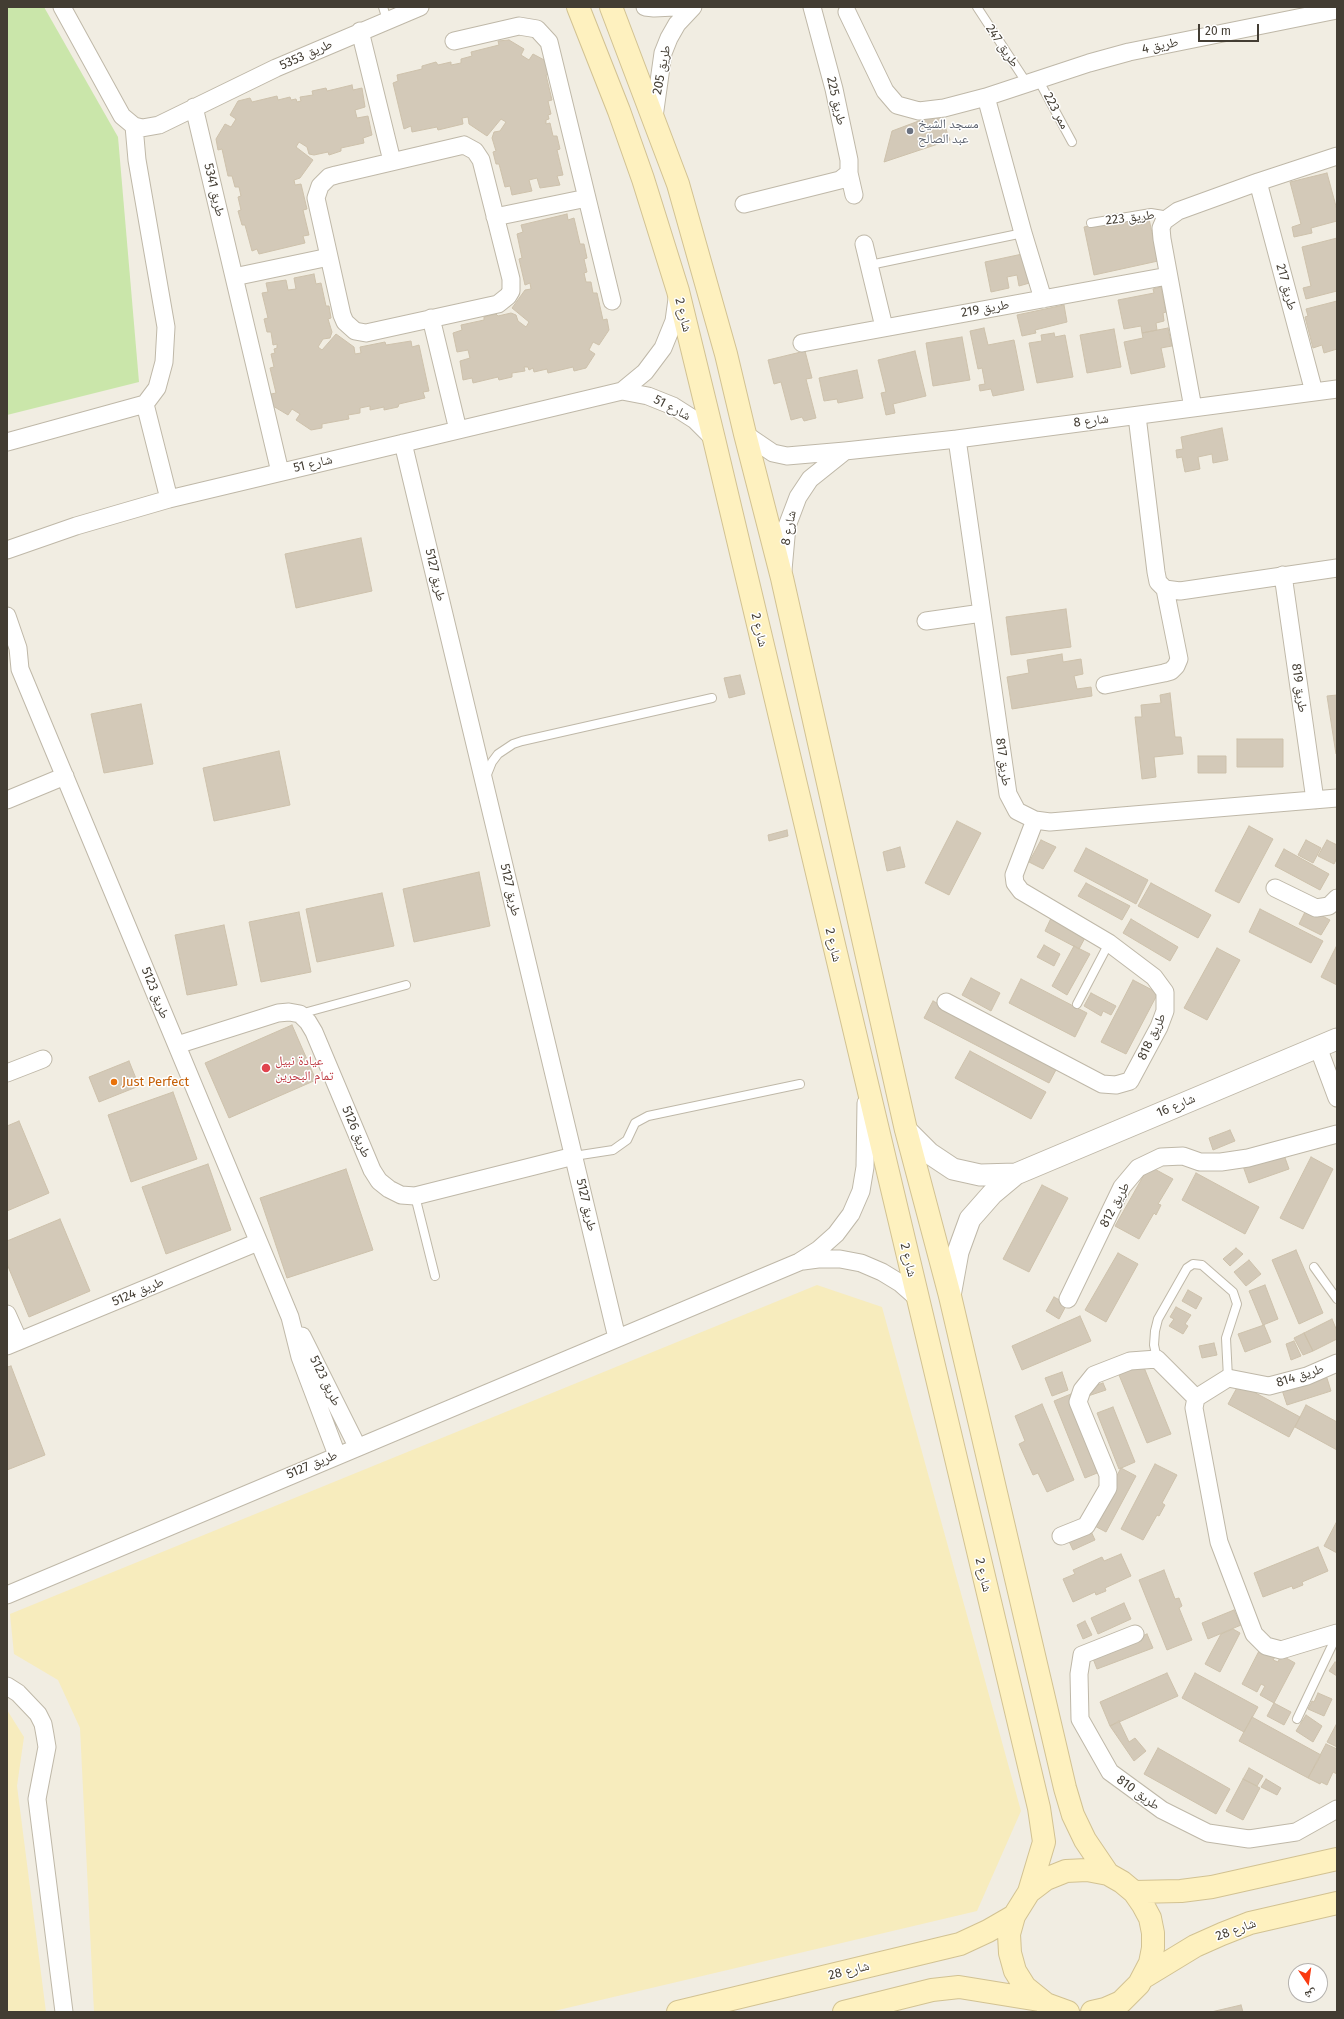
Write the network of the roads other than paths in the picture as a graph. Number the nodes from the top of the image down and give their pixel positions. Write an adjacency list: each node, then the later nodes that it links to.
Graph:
1 (62, 7): 19 (street)
2 (578, 7): 37 (main road, شارع 2)
3 (611, 7): 18 (main road)
4 (646, 7): 5 (street)
5 (675, 7)
6 (693, 7): 18 (street, طريق 205)
7 (812, 7): 23 (street, طريق 225)
8 (977, 7): 15 (lane, طريق 247)
9 (411, 9): 12 (street, طريق 5353)
10 (1337, 9): 15 (street, طريق 4)
11 (847, 12): 16 (street, طريق 4)
12 (385, 13): 13 (street, طريق 5353)
13 (360, 31): 17 (street, طريق 5353); 22 (street)
14 (454, 42): 26 (street)
15 (1034, 82): 16 (street, طريق 4); 20 (lane, ممر 223)
16 (986, 97): 31 (street)
17 (194, 107): 19 (street); 36 (street, طريق 5341)
18 (654, 117): 50 (main road)
19 (134, 126): 46 (street)
20 (1072, 142)
21 (1337, 156): 24 (street)
22 (392, 162): 28 (street); 33 (street)
23 (849, 173): 25 (street, طريق 225); 27 (street)
24 (1258, 182): 29 (street); 45 (street, طريق 217)
25 (854, 195)
26 (587, 198): 28 (street); 39 (street)
27 (744, 204)
28 (495, 216): 40 (street)
29 (1165, 222): 30 (lane, طريق 223); 35 (street)
30 (1091, 223)
31 (1023, 233): 34 (lane); 38 (street)
32 (864, 244): 34 (street)
33 (329, 257): 36 (street); 40 (street)
34 (870, 265): 41 (street)
35 (1168, 276): 38 (street, طريق 219); 47 (street)
36 (234, 277): 56 (street, طريق 5341)
37 (678, 291): 44 (street, شارع 51); 51 (main road, شارع 2)
38 (1043, 299): 41 (street, طريق 219)
39 (612, 301)
40 (431, 318): 49 (street)
41 (884, 326): 42 (street, طريق 219)
42 (802, 343)
43 (1337, 389): 45 (street, شارع 8)
44 (622, 391): 49 (street, شارع 51); 51 (street, شارع 51)
45 (1314, 392): 47 (street, شارع 8)
46 (145, 404): 53 (street); 57 (street)
47 (1193, 408): 48 (street, شارع 8)
48 (1137, 416): 52 (street, شارع 8); 62 (street)
49 (458, 430): 54 (street, شارع 51)
50 (745, 434): 55 (street, شارع 8); 61 (main road)
51 (714, 439): 89 (main road, شارع 2)
52 (957, 439): 55 (street, شارع 8); 63 (street, طريق 817)
53 (7, 442)
54 (403, 443): 56 (street, شارع 51); 71 (street, طريق 5127)
55 (845, 451): 61 (street, شارع 8)
56 (280, 472): 57 (street, شارع 51)
57 (169, 499): 58 (street, شارع 51)
58 (7, 550)
59 (1337, 568): 60 (street)
60 (1283, 575): 62 (street); 74 (street, طريق 819)
61 (782, 578): 91 (main road)
62 (1166, 589): 68 (street)
63 (982, 613): 65 (street); 75 (street, طريق 817)
64 (7, 616): 67 (street, طريق 5123)
65 (926, 621)
66 (7, 653): 67 (street, طريق 5123)
67 (20, 669): 70 (street, طريق 5123)
68 (1105, 684)
69 (712, 698): 71 (lane)
70 (65, 776): 73 (street); 84 (street, طريق 5123)
71 (484, 782): 93 (street, طريق 5127)
72 (1337, 798): 74 (street, طريق 817)
73 (7, 800)
74 (1315, 800): 75 (street, طريق 817)
75 (1035, 820): 78 (street, طريق 818)
76 (1275, 888): 77 (street)
77 (1333, 902)
78 (1109, 943): 80 (street, طريق 818); 81 (lane)
79 (406, 985): 82 (lane)
80 (946, 1002)
81 (1077, 1004)
82 (300, 1014): 84 (street); 95 (street, طريق 5126)
83 (1337, 1039): 85 (street, شارع 16)
84 (177, 1046): 96 (street, طريق 5123)
85 (1318, 1047): 90 (street); 94 (street, شارع 16)
86 (43, 1059): 87 (street)
87 (7, 1073)
88 (800, 1084): 93 (lane)
89 (866, 1086): 97 (street, طريق 5127); 101 (main road, شارع 2)
90 (1337, 1098)
91 (906, 1130): 94 (street, شارع 16); 100 (main road)
92 (1337, 1134): 102 (street, طريق 812)
93 (574, 1156): 95 (street, طريق 5126); 106 (street, طريق 5127)
94 (1016, 1174): 100 (street, شارع 16)
95 (416, 1196): 99 (lane)
96 (258, 1242): 105 (street, طريق 5123); 107 (street, طريق 5124)
97 (799, 1262): 101 (street, طريق 5127); 106 (street, طريق 5127)
98 (1314, 1267): 103 (lane)
99 (435, 1276)
100 (950, 1296): 122 (main road)
101 (916, 1298): 123 (main road, شارع 2)
102 (1068, 1299)
103 (1337, 1299)
104 (7, 1314): 107 (street, طريق 5124)
105 (290, 1317): 112 (street, طريق 5123); 113 (street, طريق 5123)
106 (618, 1338): 112 (street, طريق 5127)
107 (13, 1344)
108 (1157, 1359): 110 (lane); 111 (street); 114 (street)
109 (1337, 1363): 110 (street, طريق 814)
110 (1228, 1378): 111 (street)
111 (1196, 1398): 117 (street)
112 (357, 1446): 113 (street, طريق 5127)
113 (336, 1455): 115 (street, طريق 5127)
114 (1061, 1536)
115 (7, 1595)
116 (1135, 1634): 120 (street, طريق 810)
117 (1337, 1634): 119 (lane)
118 (7, 1686): 130 (street)
119 (1297, 1719)
120 (1337, 1809)
121 (1337, 1859): 124 (main road)
122 (1108, 1874): 123 (main road); 124 (main road)
123 (1029, 1892): 126 (main road)
124 (1134, 1892): 127 (main road)
125 (1337, 1903): 127 (main road, شارع 28)
126 (1014, 1916): 128 (main road); 131 (main road, شارع 28)
127 (1139, 1984): 132 (main road, شارع 28); 133 (main road)
128 (1055, 2008): 129 (main road)
129 (851, 2011)
130 (64, 2012)
131 (678, 2012)
132 (1092, 2012)
133 (1135, 2012)

